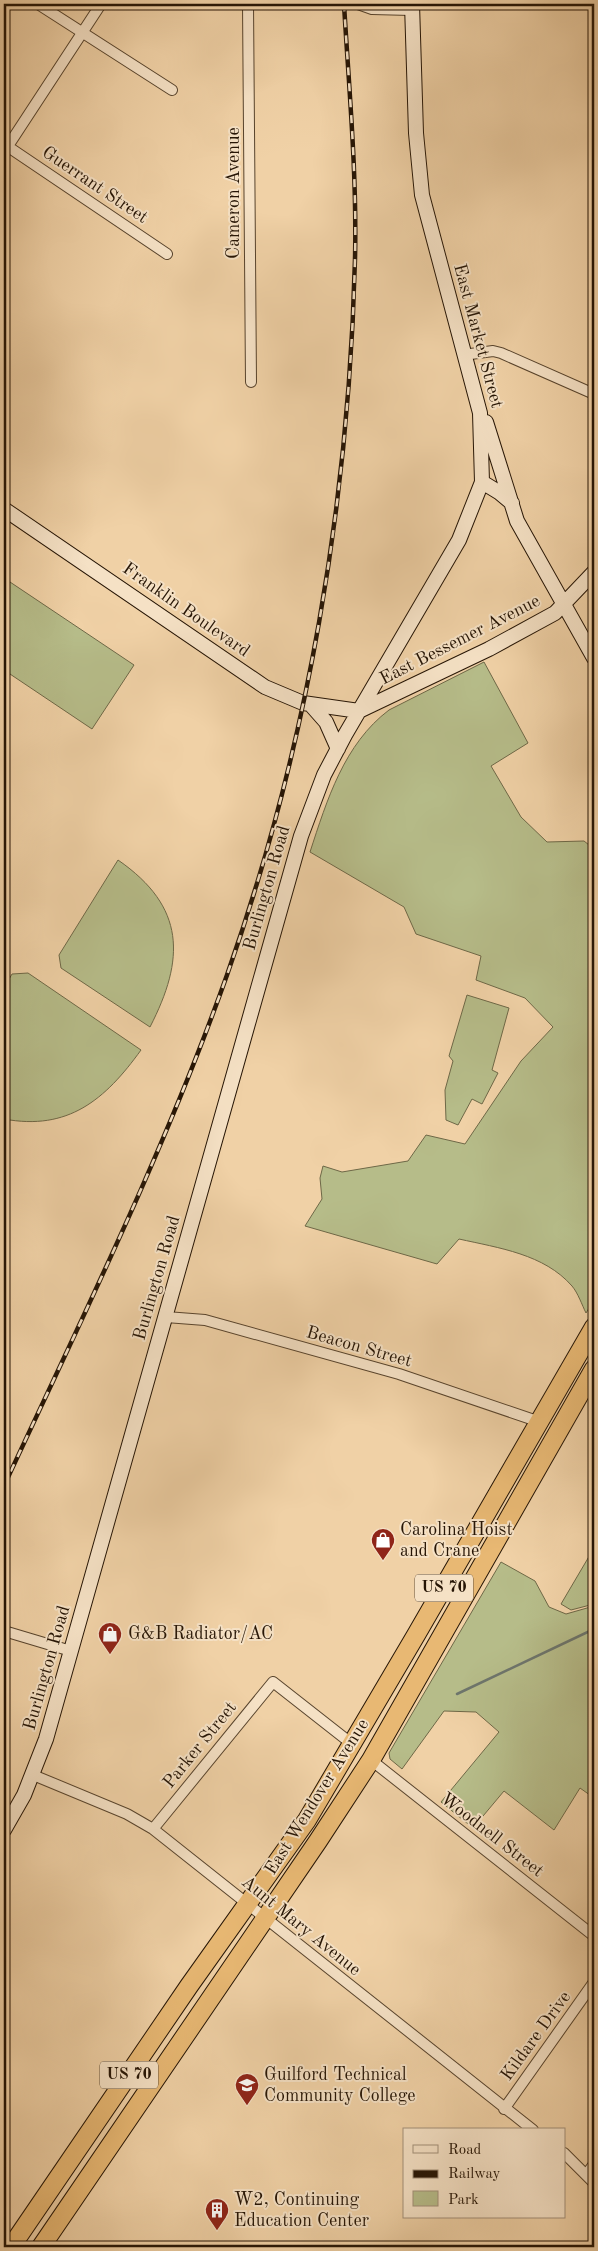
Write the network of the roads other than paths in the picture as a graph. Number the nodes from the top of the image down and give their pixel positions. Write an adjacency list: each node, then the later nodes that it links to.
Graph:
1 (38, 4): 6 (street)
2 (101, 4): 6 (street)
3 (248, 4): 11 (street, Cameron Avenue)
4 (358, 4): 5 (street)
5 (412, 7): 10 (main road, East Market Street)
6 (82, 32): 7 (street); 8 (street)
7 (172, 90)
8 (6, 145): 9 (street, Guerrant Street)
9 (167, 254)
10 (464, 354): 12 (street); 13 (main road, East Market Street)
11 (251, 382)
12 (594, 394)
13 (480, 413): 14 (main road, East Market Street); 15 (main road)
14 (482, 476): 15 (main road); 16 (main road); 22 (main road, East Market Street)
15 (505, 484): 16 (main road)
16 (512, 503): 19 (main road)
17 (4, 509): 21 (main road, Franklin Boulevard)
18 (594, 572): 19 (main road, East Bessemer Avenue)
19 (566, 604): 20 (main road); 22 (main road, East Bessemer Avenue)
20 (594, 658)
21 (311, 705): 22 (main road, Franklin Boulevard); 24 (main road)
22 (359, 712): 23 (main road, East Market Street)
23 (345, 735): 24 (main road, Burlington Road)
24 (338, 749): 25 (main road, Burlington Road)
25 (166, 1317): 28 (street, Beacon Street); 30 (main road, Burlington Road)
26 (594, 1328): 28 (highway, East Wendover Avenue / US 70)
27 (594, 1369): 32 (highway, East Wendover Avenue / US 70)
28 (540, 1422): 31 (highway, East Wendover Avenue / US 70)
29 (4, 1631): 30 (street)
30 (71, 1651): 33 (main road, Burlington Road)
31 (352, 1744): 34 (street, Parker Street); 36 (highway, East Wendover Avenue / US 70)
32 (371, 1760): 37 (highway, East Wendover Avenue / US 70); 38 (street, Woodnell Street)
33 (33, 1775): 34 (street, Aunt Mary Avenue); 35 (main road, Burlington Road)
34 (153, 1829): 36 (street, Aunt Mary Avenue)
35 (4, 1830)
36 (247, 1904): 37 (street, Aunt Mary Avenue); 42 (highway, East Wendover Avenue / US 70)
37 (266, 1918): 40 (street, Aunt Mary Avenue); 49 (highway, East Wendover Avenue / US 70)
38 (594, 1936)
39 (594, 1982): 40 (street, Kildare Drive)
40 (504, 2109): 41 (street, Aunt Mary Avenue)
41 (530, 2128)
42 (85, 2139): 47 (highway, East Wendover Avenue / US 70); 48 (highway)
43 (566, 2155): 45 (street)
44 (594, 2164): 45 (street)
45 (586, 2174): 46 (street)
46 (594, 2183)
47 (11, 2247)
48 (26, 2247)
49 (41, 2247)

